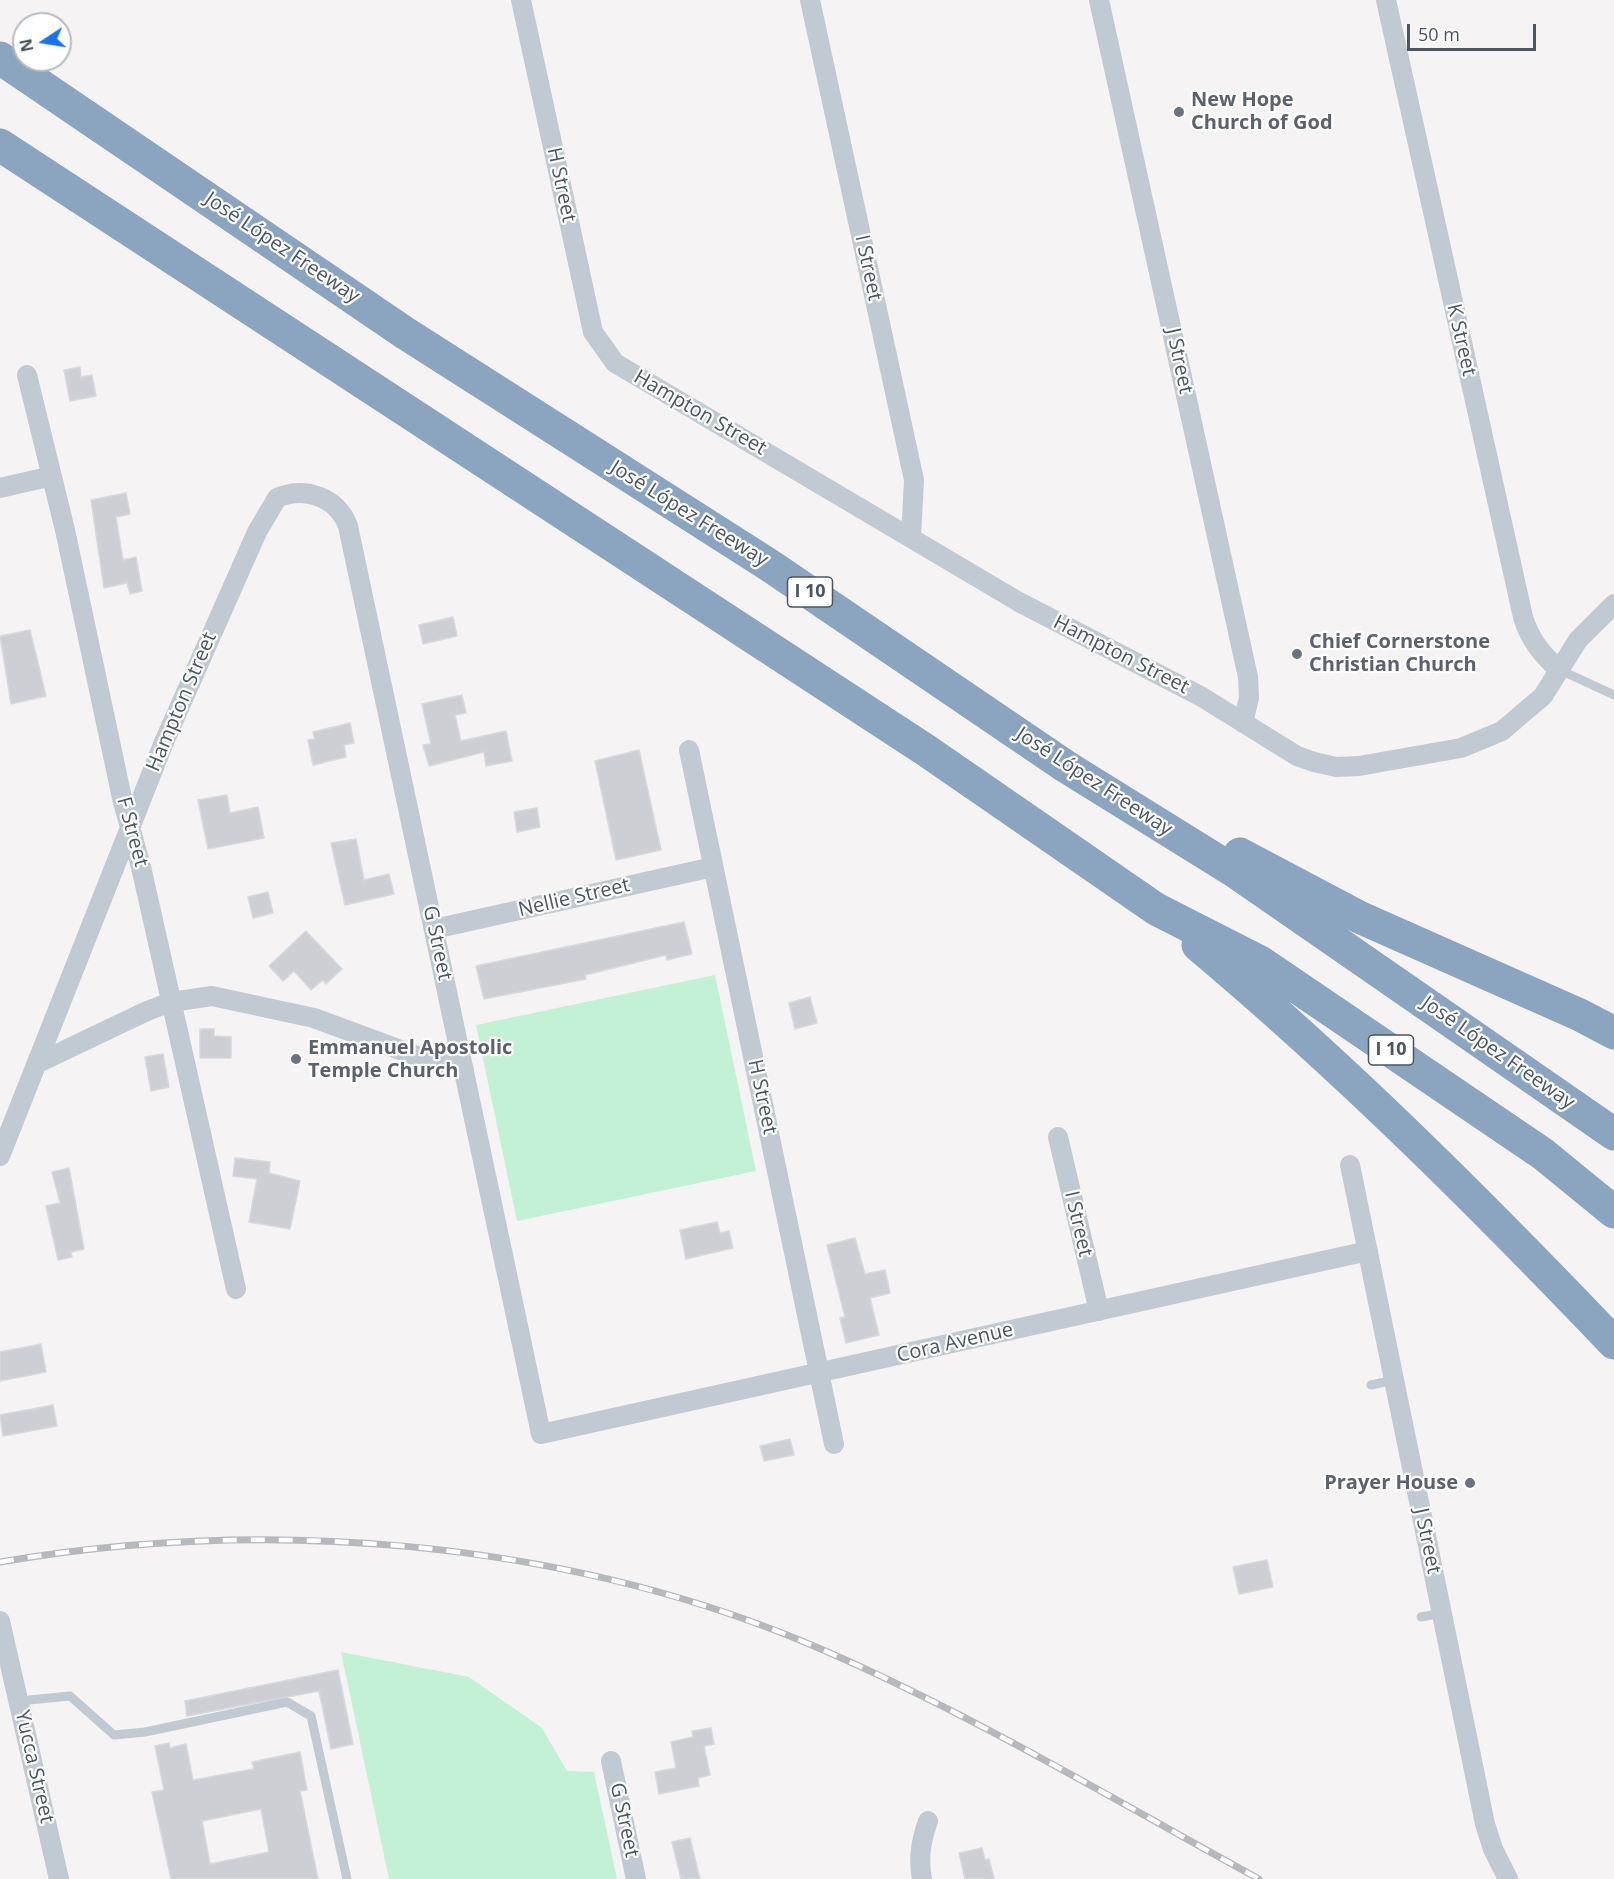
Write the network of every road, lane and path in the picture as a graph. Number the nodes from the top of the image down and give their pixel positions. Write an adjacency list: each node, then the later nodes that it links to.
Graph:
1 (521, 0): 7 (street, H Street)
2 (810, 0): 12 (street, I Street)
3 (1099, 0): 16 (street, J Street)
4 (1386, 0): 14 (street, K Street)
5 (0, 58): 18 (highway, José López Freeway / I 10)
6 (0, 146): 21 (highway, I 10)
7 (615, 363): 12 (street, Hampton Street)
8 (27, 375): 9 (street, F Street)
9 (52, 477): 10 (street); 19 (street, F Street)
10 (0, 488)
11 (288, 493): 19 (street, Hampton Street); 22 (street, G Street)
12 (911, 537): 16 (street, Hampton Street)
13 (1614, 604): 14 (street, Hampton Street)
14 (1558, 669): 15 (lane); 16 (street, Hampton Street)
15 (1614, 694)
16 (1242, 723)
17 (689, 750): 20 (street, H Street)
18 (1084, 778): 24 (highway); 27 (highway, José López Freeway / I 10)
19 (130, 827): 23 (street, F Street); 25 (street, Hampton Street)
20 (713, 867): 22 (street, Nellie Street); 36 (street, H Street)
21 (1156, 909): 31 (highway, I 10); 35 (highway)
22 (434, 929): 26 (street, G Street)
23 (171, 1002): 25 (street); 26 (street); 33 (street, F Street)
24 (1614, 1033)
25 (38, 1063): 29 (street, Hampton Street)
26 (464, 1070): 39 (street, G Street)
27 (1614, 1134)
28 (1058, 1137): 34 (street, I Street)
29 (0, 1156)
30 (1350, 1165): 32 (street, J Street)
31 (1614, 1212)
32 (1368, 1251): 34 (street, Cora Avenue); 37 (street, J Street)
33 (236, 1289)
34 (1099, 1311): 36 (street, Cora Avenue)
35 (1614, 1343)
36 (821, 1373): 39 (street, Cora Avenue); 40 (street, H Street)
37 (1394, 1380): 38 (lane); 41 (street, J Street)
38 (1371, 1385)
39 (541, 1434)
40 (834, 1444)
41 (1442, 1613): 42 (lane); 51 (street, J Street)
42 (1421, 1617)
43 (1, 1624): 44 (street, Yucca Street)
44 (19, 1701): 47 (street, Yucca Street); 48 (lane)
45 (611, 1761): 49 (street, G Street)
46 (928, 1821): 50 (street)
47 (59, 1879)
48 (347, 1879)
49 (636, 1879)
50 (922, 1879)
51 (1508, 1879)

